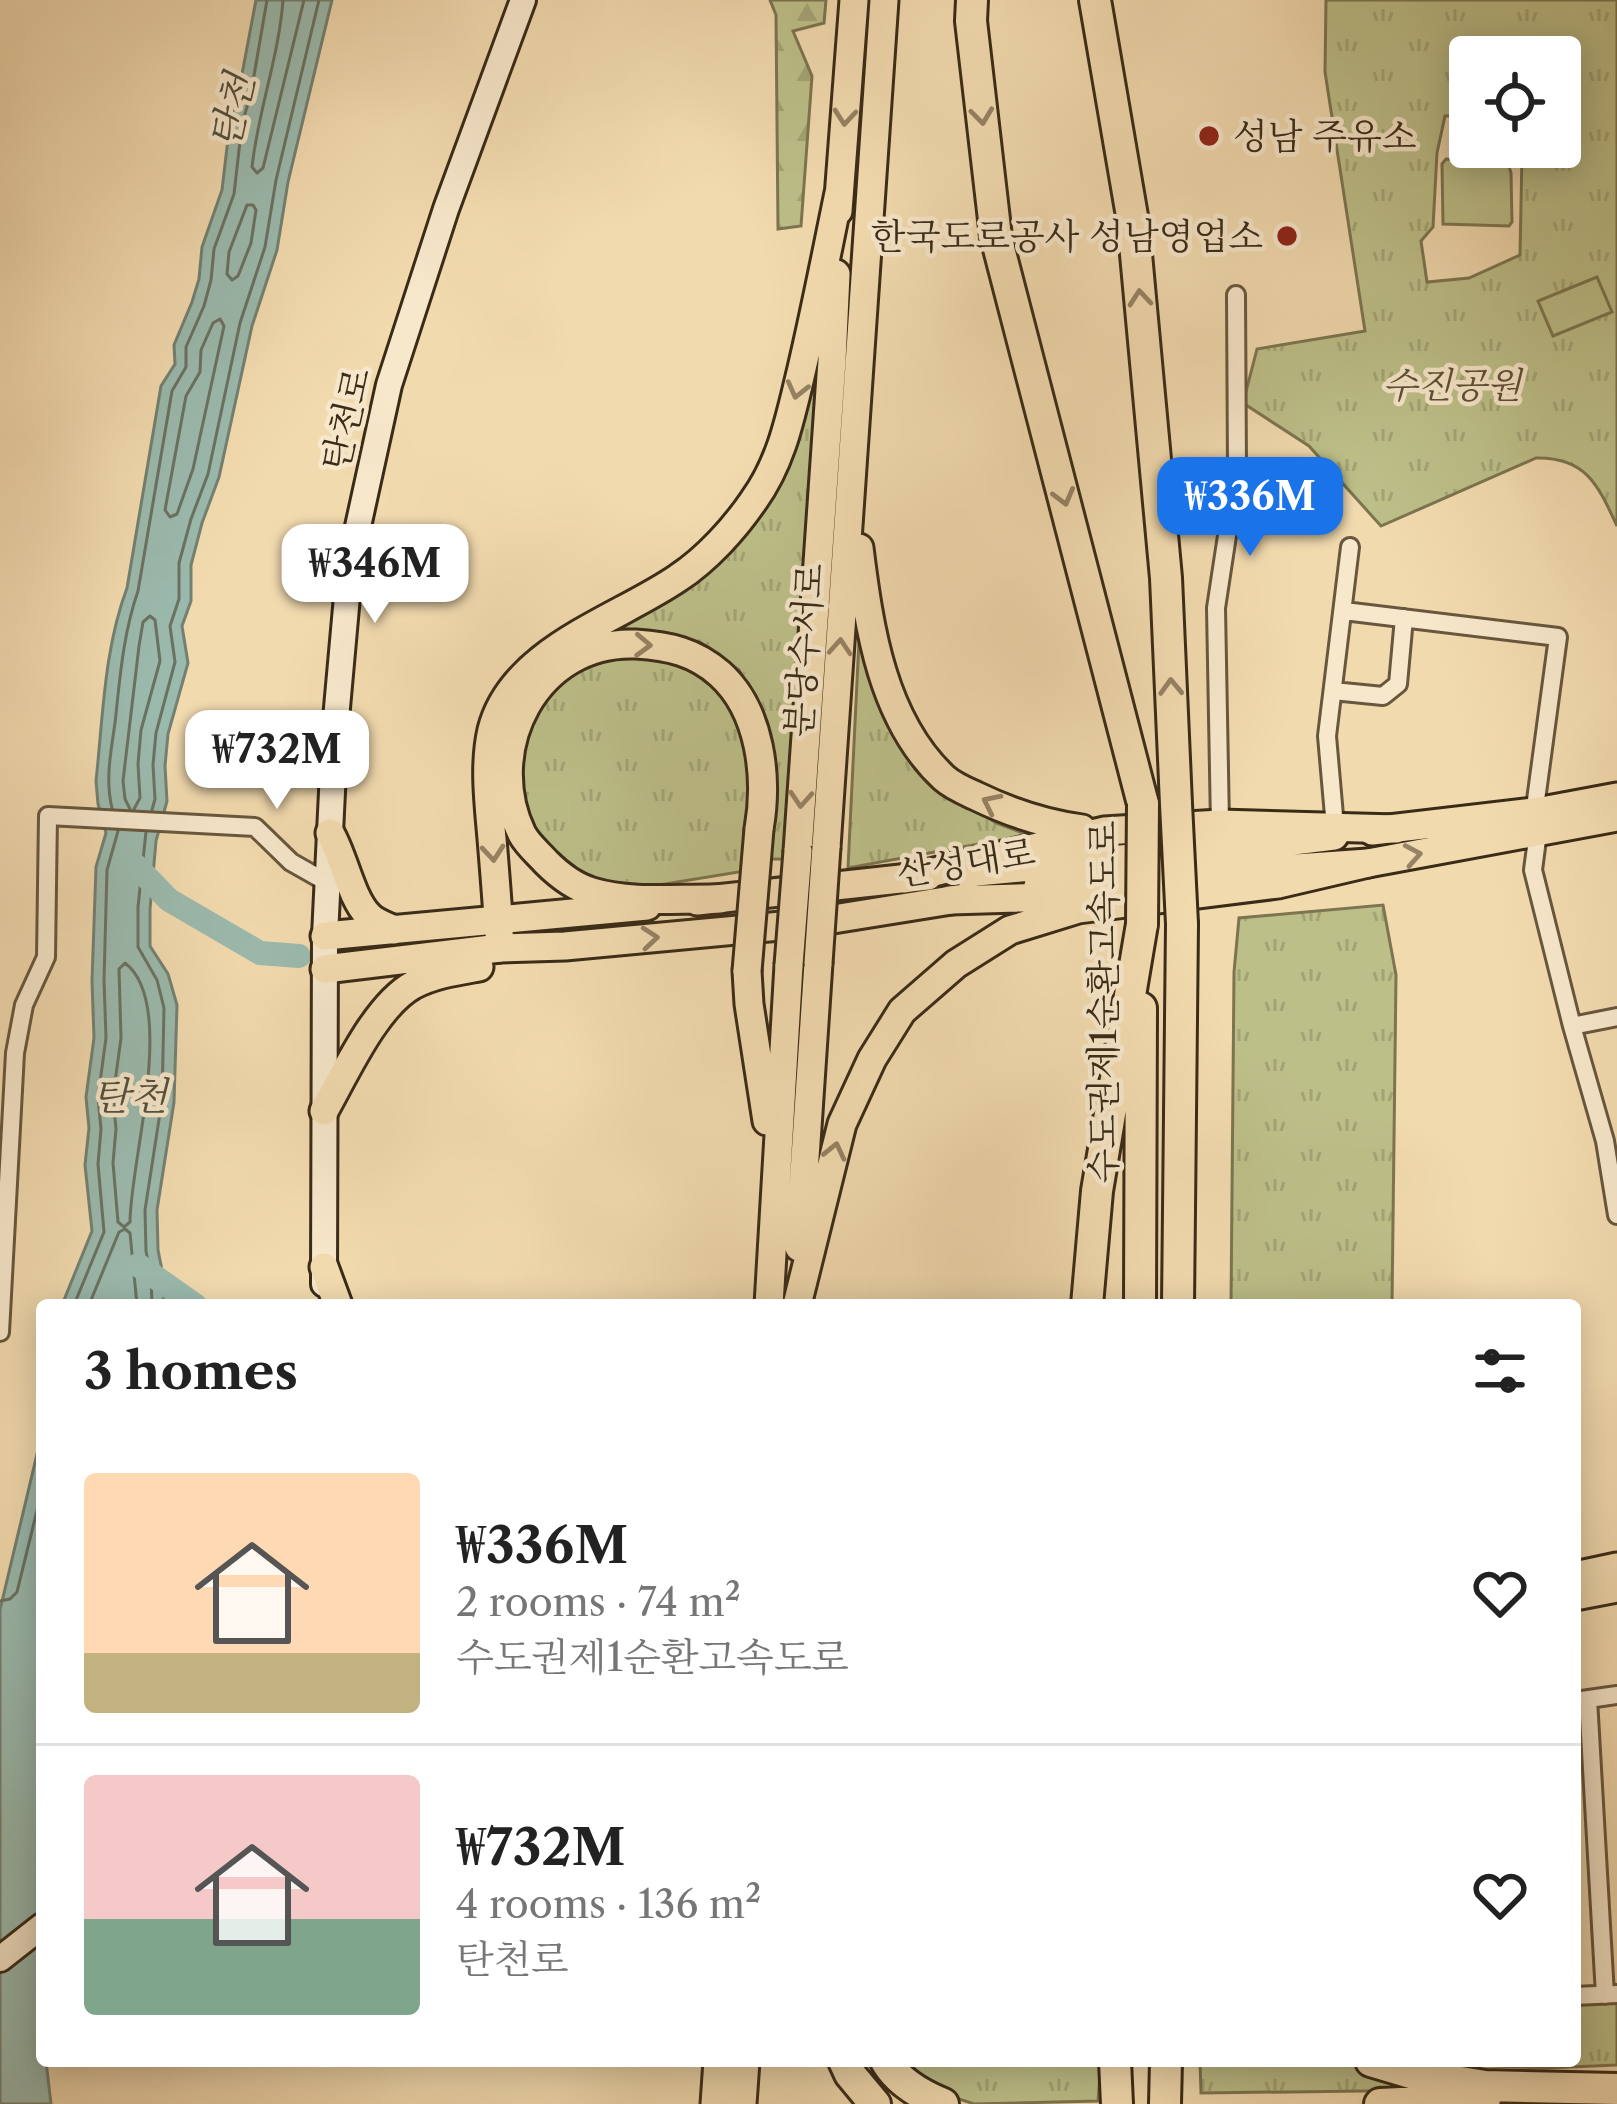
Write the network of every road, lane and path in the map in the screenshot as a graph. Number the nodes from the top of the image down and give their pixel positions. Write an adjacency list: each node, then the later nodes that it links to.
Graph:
1 (523, 0): 22 (main road, 탄천로)
2 (854, 0): 6 (main road, 분당수서로, one-way to 6)
3 (884, 0): 8 (main road, 분당수서로)
4 (971, 0): 30 (highway, 수도권제1순환고속도로, one-way to 30, bridge)
5 (1095, 0): 29 (highway, 수도권제1순환고속도로, one-way to 5, bridge)
6 (839, 193): 23 (main road, 분당수서로, one-way to 23); 32 (main road, one-way to 32)
7 (1236, 295): 17 (street)
8 (851, 482): 20 (main road, one-way to 8); 23 (main road, 분당수서로, one-way to 8)
9 (1350, 547): 10 (street)
10 (1344, 611): 11 (street); 12 (street)
11 (1404, 618): 12 (street); 15 (street)
12 (1333, 691): 18 (street)
13 (1617, 785): 15 (main road)
14 (1617, 797): 19 (main road, 산성대로)
15 (1535, 800): 19 (main road)
16 (1617, 821): 21 (main road, 산성대로)
17 (1220, 824): 18 (main road); 20 (main road)
18 (1335, 827): 19 (main road)
19 (1396, 829): 25 (main road, 산성대로)
20 (1104, 831): 25 (main road)
21 (1538, 832): 24 (main road, 산성대로, one-way to 21); 37 (street)
22 (330, 833): 26 (main road, 탄천로); 31 (main road)
23 (812, 849): 41 (main road, 분당수서로, bridge); 47 (main road, 분당수서로, bridge)
24 (1369, 863): 28 (main road, 산성대로); 29 (main road)
25 (905, 879): 27 (main road, 산성대로)
26 (328, 883): 33 (main road, 탄천로); 52 (street)
27 (720, 899): 32 (main road, 산성대로); 41 (main road, one-way to 41, bridge)
28 (950, 900): 29 (main road); 34 (main road, 산성대로, one-way to 28)
29 (1178, 909): 48 (main road, one-way to 29); 51 (highway, 수도권제1순환고속도로)
30 (1142, 924): 49 (highway); 50 (highway, 수도권제1순환고속도로)
31 (394, 930): 32 (main road, 산성대로); 33 (main road, 산성대로)
32 (500, 935): 34 (main road, 산성대로); 35 (main road, 산성대로)
33 (326, 936): 35 (main road, 탄천로)
34 (565, 946): 38 (main road)
35 (325, 970): 38 (main road, 탄천로)
36 (1617, 1017): 37 (street)
37 (1572, 1026): 39 (street)
38 (324, 1111): 43 (main road, 탄천로)
39 (1611, 1138): 40 (street); 42 (street)
40 (1617, 1158)
41 (775, 1184): 46 (main road, 분당수서로)
42 (1617, 1215)
43 (324, 1267): 44 (main road, 탄천로); 45 (main road)
44 (324, 1299)
45 (336, 1299)
46 (769, 1299)
47 (796, 1299)
48 (798, 1299)
49 (1088, 1299)
50 (1140, 1299)
51 (1178, 1299)
52 (0, 1332)
53 (1617, 1568): 54 (main road)
54 (1581, 1575)
55 (1617, 1588): 56 (main road)
56 (1581, 1595)
57 (1617, 1695): 58 (street)
58 (1581, 1700): 61 (street)
59 (36, 1931): 60 (main road)
60 (0, 1959)
61 (1611, 1994): 62 (street)
62 (1581, 1996)
63 (718, 2067): 72 (main road)
64 (745, 2067): 73 (main road)
65 (847, 2067): 74 (highway)
66 (889, 2067): 75 (highway)
67 (1122, 2067): 76 (highway)
68 (1124, 2067): 77 (highway)
69 (1166, 2067): 78 (highway)
70 (1391, 2067): 71 (highway)
71 (1617, 2091): 79 (highway)
72 (715, 2104)
73 (742, 2104)
74 (875, 2104)
75 (943, 2104)
76 (1117, 2104)
77 (1130, 2104)
78 (1166, 2104)
79 (1380, 2104)

